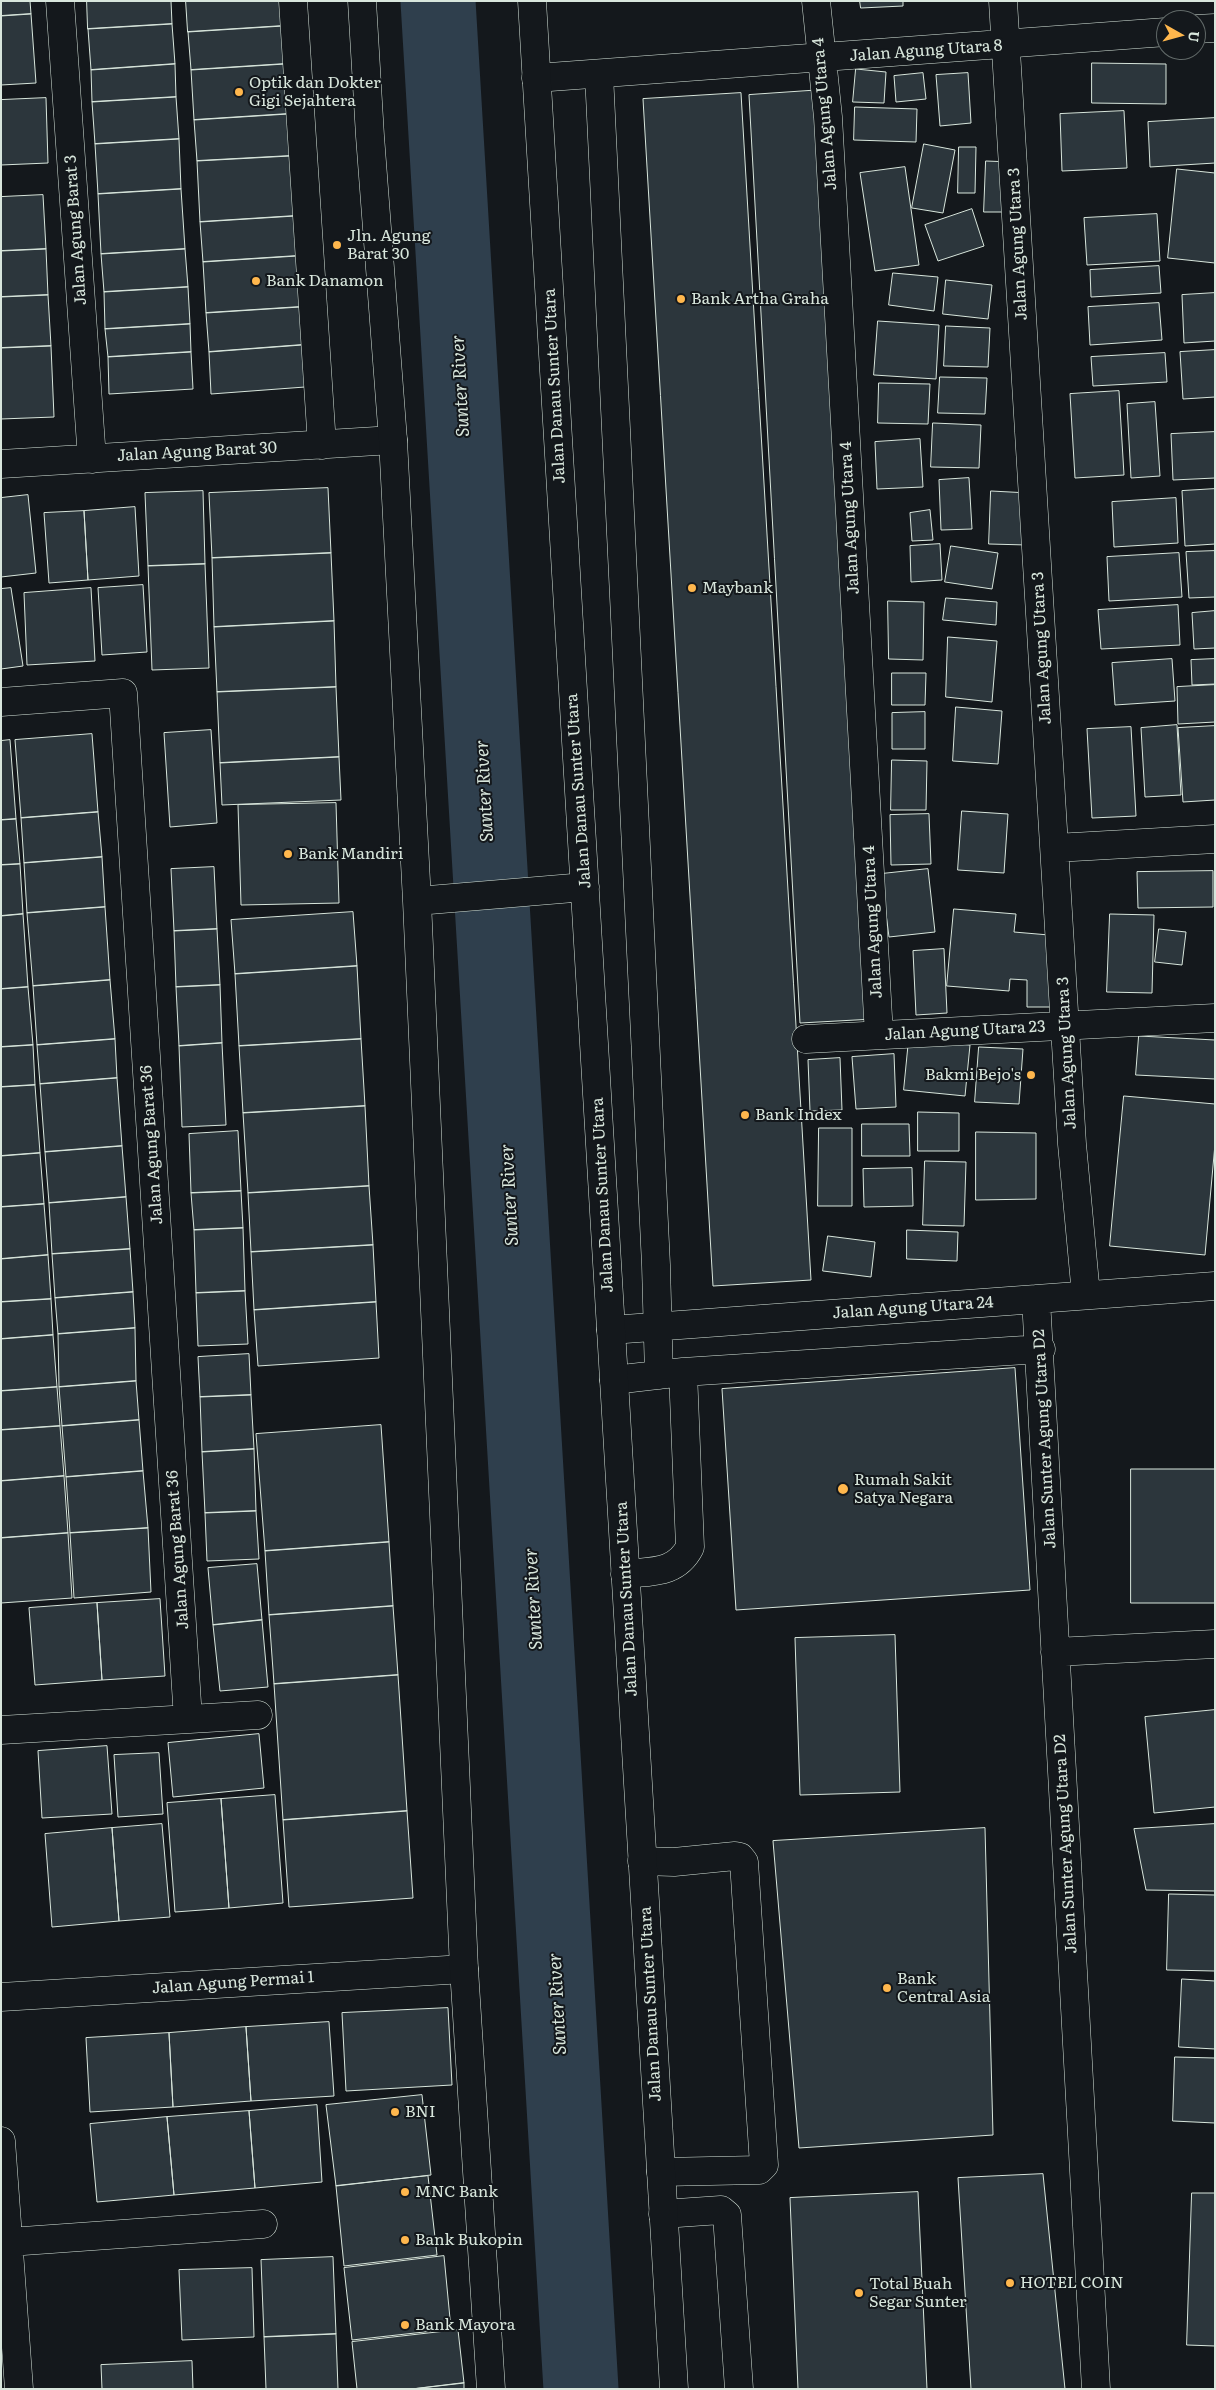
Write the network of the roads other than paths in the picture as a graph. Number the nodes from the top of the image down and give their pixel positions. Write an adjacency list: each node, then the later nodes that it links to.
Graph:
1 (60, 1): 14 (street, Jalan Agung Barat 3)
2 (293, 1): 13 (street)
3 (362, 1): 12 (street)
4 (532, 1): 11 (street, Jalan Danau Sunter Utara)
5 (816, 1): 9 (street, Jalan Agung Utara 4)
6 (1003, 1): 8 (street, Jalan Agung Utara 3)
7 (1156, 33): 8 (street, Jalan Agung Utara 8)
8 (1006, 45): 9 (street, Jalan Agung Utara 8); 18 (street, Jalan Agung Utara 3)
9 (820, 58): 10 (street, Jalan Agung Utara 8); 23 (street, Jalan Agung Utara 4)
10 (599, 74): 11 (street, Jalan Agung Utara 8); 28 (street)
11 (536, 78): 19 (street, Jalan Danau Sunter Utara)
12 (393, 440): 13 (street, Jalan Agung Barat 30); 20 (street)
13 (322, 445): 14 (street, Jalan Agung Barat 30)
14 (92, 459): 15 (street, Jalan Agung Barat 30)
15 (1, 464)
16 (1, 702): 37 (street, Jalan Agung Barat 36)
17 (1215, 839): 18 (street)
18 (1055, 848): 22 (street, Jalan Agung Utara 3)
19 (585, 886): 20 (street); 29 (street, Jalan Danau Sunter Utara)
20 (430, 900): 40 (street)
21 (1215, 1018): 22 (street, Jalan Agung Utara 23)
22 (1065, 1025): 23 (street, Jalan Agung Utara 23); 26 (street, Jalan Agung Utara 3)
23 (879, 1035): 24 (street, Jalan Agung Utara 23)
24 (806, 1039)
25 (1215, 1286): 26 (street, Jalan Agung Utara 24)
26 (1086, 1295): 27 (street, Jalan Agung Utara 24)
27 (1036, 1299): 28 (street, Jalan Agung Utara 24); 30 (street, Jalan Sunter Agung Utara D2)
28 (656, 1326): 29 (street, Jalan Agung Utara 24); 31 (street)
29 (611, 1330): 32 (street, Jalan Danau Sunter Utara)
30 (1041, 1349): 31 (street); 35 (street, Jalan Sunter Agung Utara D2)
31 (671, 1374): 32 (street); 33 (street)
32 (614, 1380): 33 (street, Jalan Danau Sunter Utara)
33 (625, 1574): 39 (street, Jalan Danau Sunter Utara)
34 (1215, 1644): 35 (street)
35 (1055, 1652): 52 (street, Jalan Sunter Agung Utara D2)
36 (258, 1715): 37 (street)
37 (188, 1720): 38 (street)
38 (1, 1730)
39 (642, 1861): 43 (street, Jalan Danau Sunter Utara); 43 (street)
40 (464, 1969): 41 (street, Jalan Agung Permai 1); 49 (street)
41 (1, 1997)
42 (1, 2141): 46 (street)
43 (661, 2172): 44 (street, Jalan Danau Sunter Utara)
44 (663, 2214): 50 (street, Jalan Danau Sunter Utara); 51 (street)
45 (263, 2224): 46 (street)
46 (9, 2242): 47 (street)
47 (8, 2331): 48 (street)
48 (18, 2389)
49 (491, 2389)
50 (674, 2389)
51 (739, 2389)
52 (1096, 2389)

